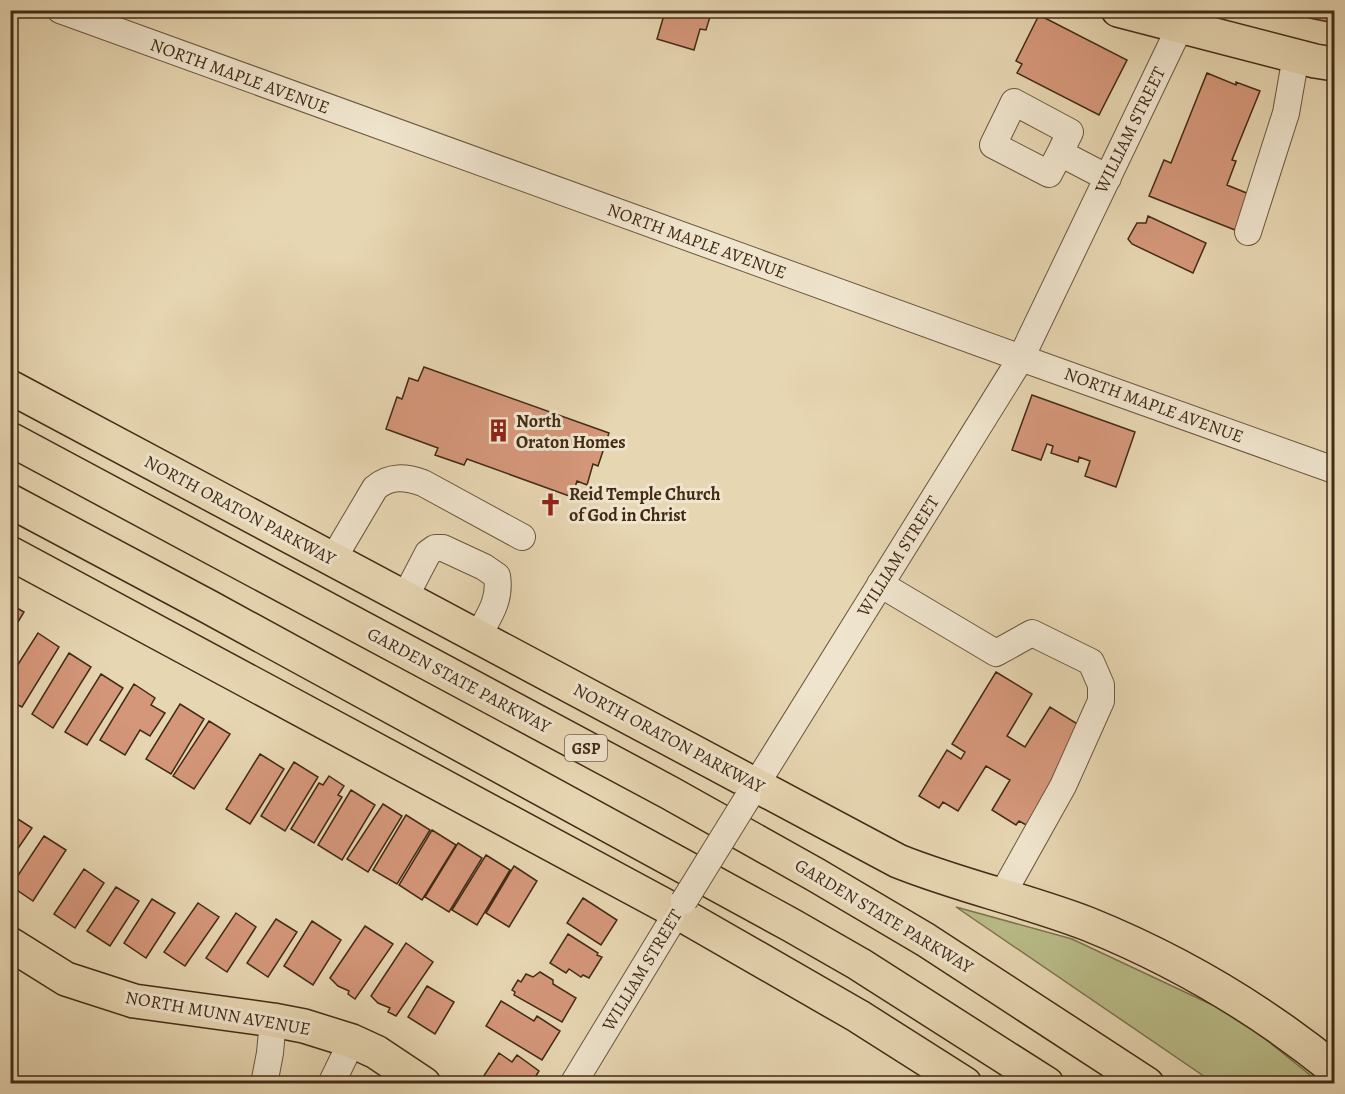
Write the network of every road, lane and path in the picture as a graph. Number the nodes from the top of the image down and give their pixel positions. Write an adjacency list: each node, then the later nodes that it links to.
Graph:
1 (60, 10): 9 (street, NORTH MAPLE AVENUE)
2 (1118, 10): 3 (main road)
3 (1184, 18): 4 (main road); 7 (street, WILLIAM STREET)
4 (1296, 56): 5 (main road); 8 (street)
5 (1335, 64)
6 (1060, 153): 7 (street)
7 (1108, 177): 9 (street, WILLIAM STREET)
8 (1248, 232)
9 (1021, 358): 12 (street, NORTH MAPLE AVENUE); 17 (street, WILLIAM STREET)
10 (10, 387): 16 (main road, NORTH ORATON PARKWAY)
11 (10, 439): 33 (main road, GARDEN STATE PARKWAY / GSP)
12 (1335, 470)
13 (10, 501): 32 (main road)
14 (522, 537): 16 (street)
15 (10, 553): 22 (main road)
16 (333, 559): 18 (main road, NORTH ORATON PARKWAY)
17 (880, 584): 20 (street, WILLIAM STREET); 21 (street)
18 (405, 597): 19 (main road, NORTH ORATON PARKWAY); 19 (street)
19 (478, 636): 20 (main road, NORTH ORATON PARKWAY)
20 (751, 791): 21 (main road, NORTH ORATON PARKWAY); 22 (street, WILLIAM STREET, bridge)
21 (1002, 895): 26 (main road, NORTH ORATON PARKWAY)
22 (681, 907): 30 (street, WILLIAM STREET); 31 (main road)
23 (10, 944): 24 (main road, NORTH MUNN AVENUE)
24 (273, 1020): 25 (main road, NORTH MUNN AVENUE); 27 (street)
25 (352, 1041): 28 (street); 29 (main road, NORTH MUNN AVENUE)
26 (1335, 1069)
27 (264, 1083)
28 (331, 1083)
29 (424, 1083)
30 (573, 1083)
31 (965, 1083)
32 (1047, 1083)
33 (1147, 1083)

